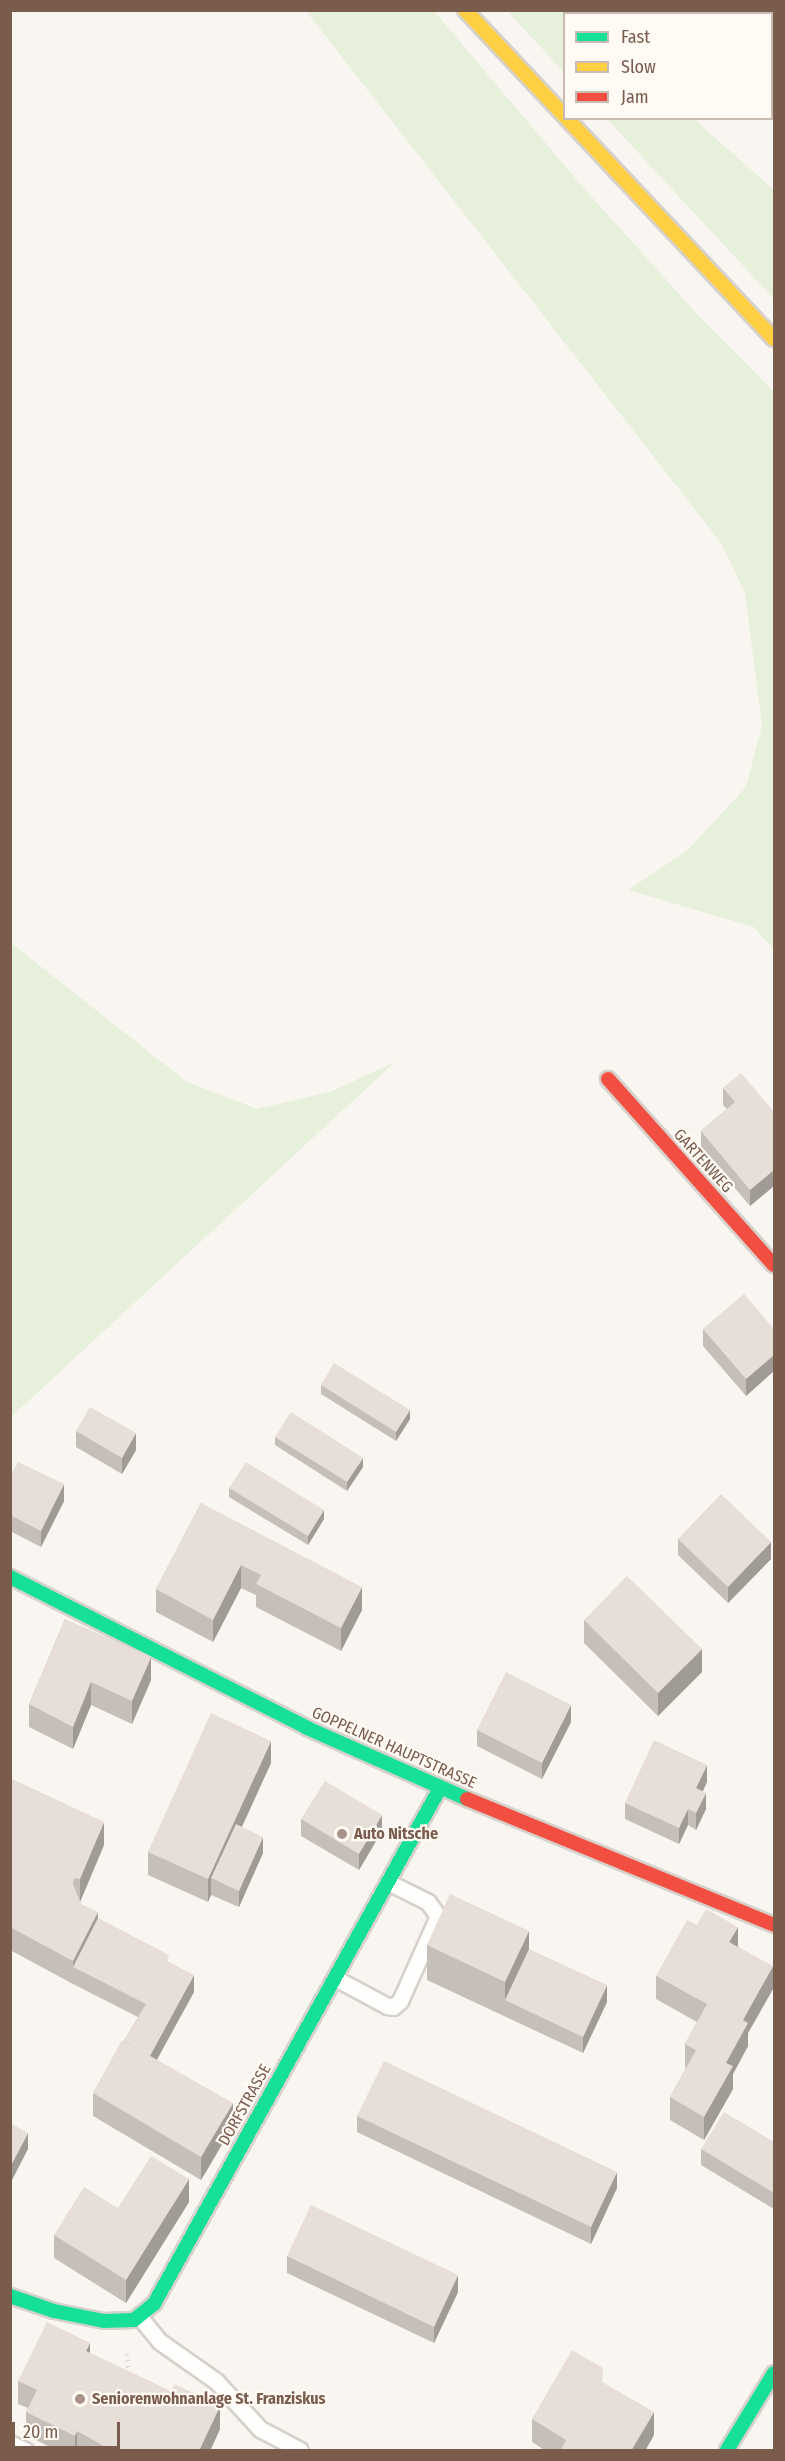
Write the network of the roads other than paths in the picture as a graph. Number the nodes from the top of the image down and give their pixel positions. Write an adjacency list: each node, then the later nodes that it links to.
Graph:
1 (465, 10): 2 (street)
2 (563, 114)
3 (568, 120): 4 (street)
4 (774, 339)
5 (608, 1078): 6 (street, GARTENWEG)
6 (774, 1265)
7 (10, 1577): 8 (street, GOPPELNER HAUPTSTRASSE)
8 (440, 1788): 9 (street, DORFSTRASSE); 10 (street, GOPPELNER HAUPTSTRASSE)
9 (388, 1882): 11 (street, DORFSTRASSE); 11 (lane)
10 (774, 1925)
11 (335, 1978): 13 (street, DORFSTRASSE)
12 (10, 2296): 13 (street)
13 (139, 2316): 17 (lane)
14 (774, 2373): 18 (street)
15 (10, 2443): 16 (lane)
16 (25, 2451)
17 (300, 2451)
18 (728, 2451)

